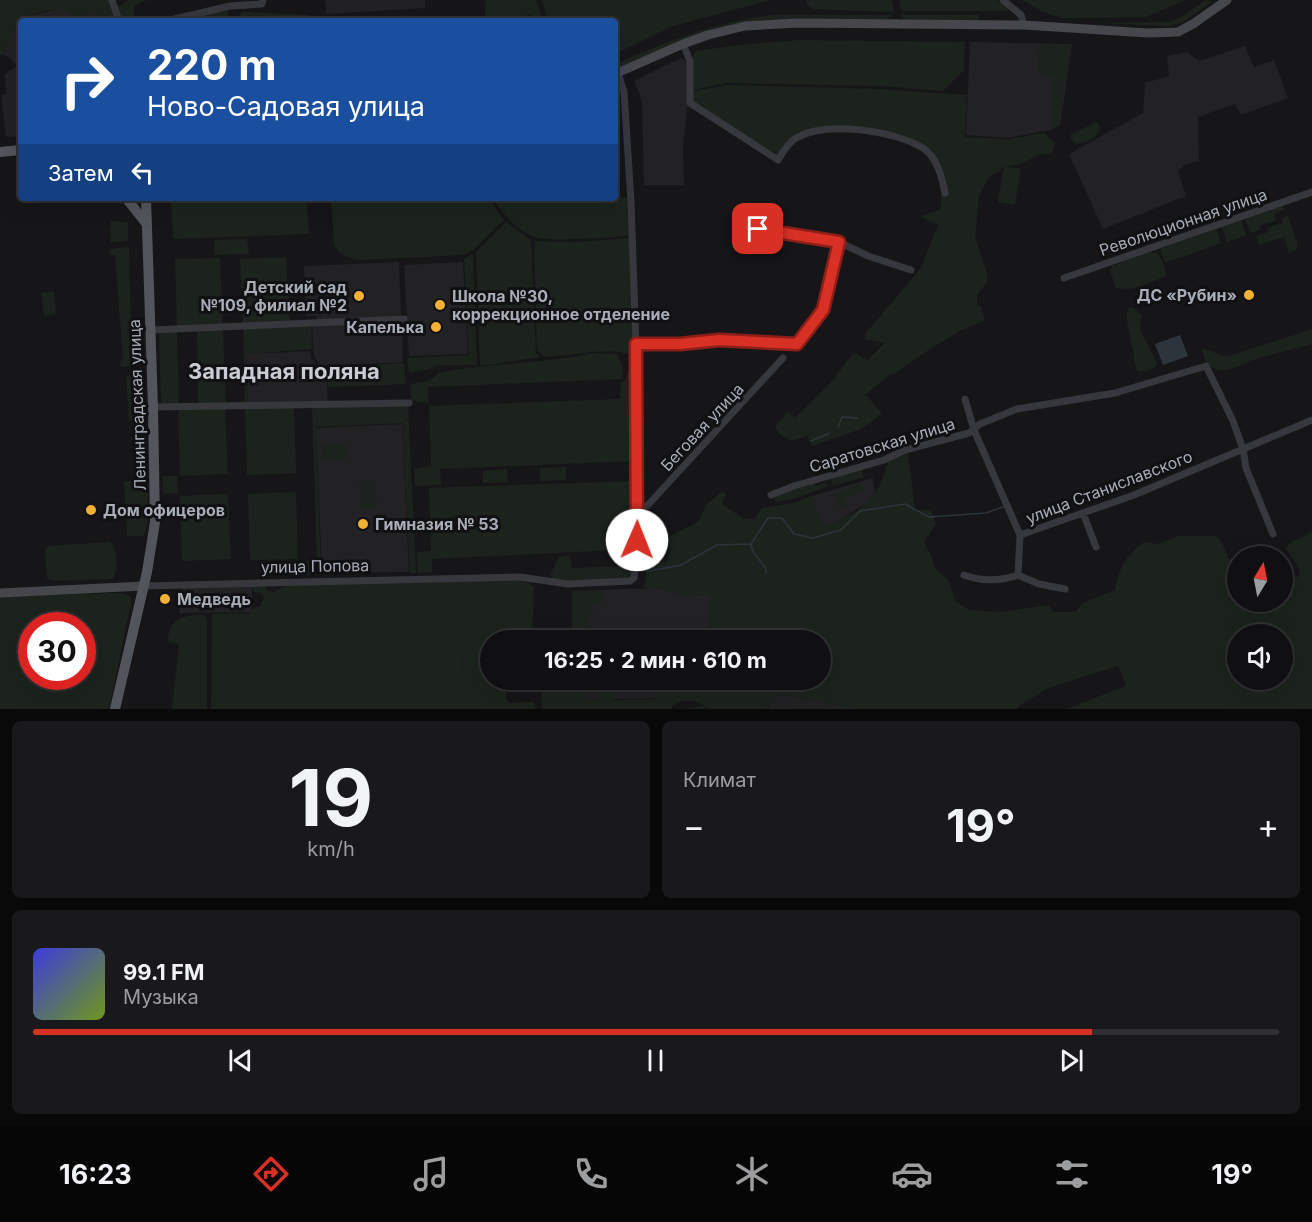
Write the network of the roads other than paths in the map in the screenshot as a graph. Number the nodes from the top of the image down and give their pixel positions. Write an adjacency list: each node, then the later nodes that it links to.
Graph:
1 (112, 0): 5 (street)
2 (262, 0): 6 (street)
3 (1002, 0): 7 (street)
4 (1227, 0): 7 (main road)
5 (118, 18)
6 (178, 18)
7 (1024, 25): 8 (main road)
8 (683, 44): 9 (main road); 14 (street)
9 (618, 73)
10 (618, 78): 26 (street)
11 (18, 150): 12 (main road)
12 (0, 152)
13 (1312, 192): 23 (street, Революционная улица)
14 (945, 193)
15 (128, 201): 19 (main road, Ленинградская улица)
16 (129, 201): 17 (main road, Ленинградская улица)
17 (144, 201)
18 (146, 201): 19 (main road, Ленинградская улица)
19 (146, 223): 25 (main road, Ленинградская улица)
20 (758, 229): 21 (street)
21 (839, 242): 22 (street); 26 (street)
22 (911, 270)
23 (1064, 278)
24 (404, 319): 25 (street)
25 (150, 330): 30 (main road, Ленинградская улица)
26 (636, 344): 35 (street)
27 (783, 358): 35 (street, Беговая улица)
28 (965, 399): 32 (street, улица Станиславского)
29 (410, 403): 30 (street)
30 (153, 407): 42 (main road, Ленинградская улица)
31 (1312, 420): 33 (street, улица Станиславского)
32 (974, 430): 33 (street, Саратовская улица); 34 (street, Саратовская улица); 38 (street, улица Станиславского)
33 (1243, 449): 36 (street, улица Станиславского); 37 (street)
34 (771, 495)
35 (637, 508): 42 (street, улица Попова)
36 (1083, 513): 38 (street, улица Станиславского); 39 (street)
37 (1274, 534)
38 (1020, 535): 41 (street)
39 (1096, 547)
40 (964, 575): 41 (street)
41 (1018, 575): 43 (street)
42 (144, 586): 44 (main road, улица Попова); 45 (main road, Ленинградская улица)
43 (1065, 589)
44 (0, 592)
45 (115, 709)

